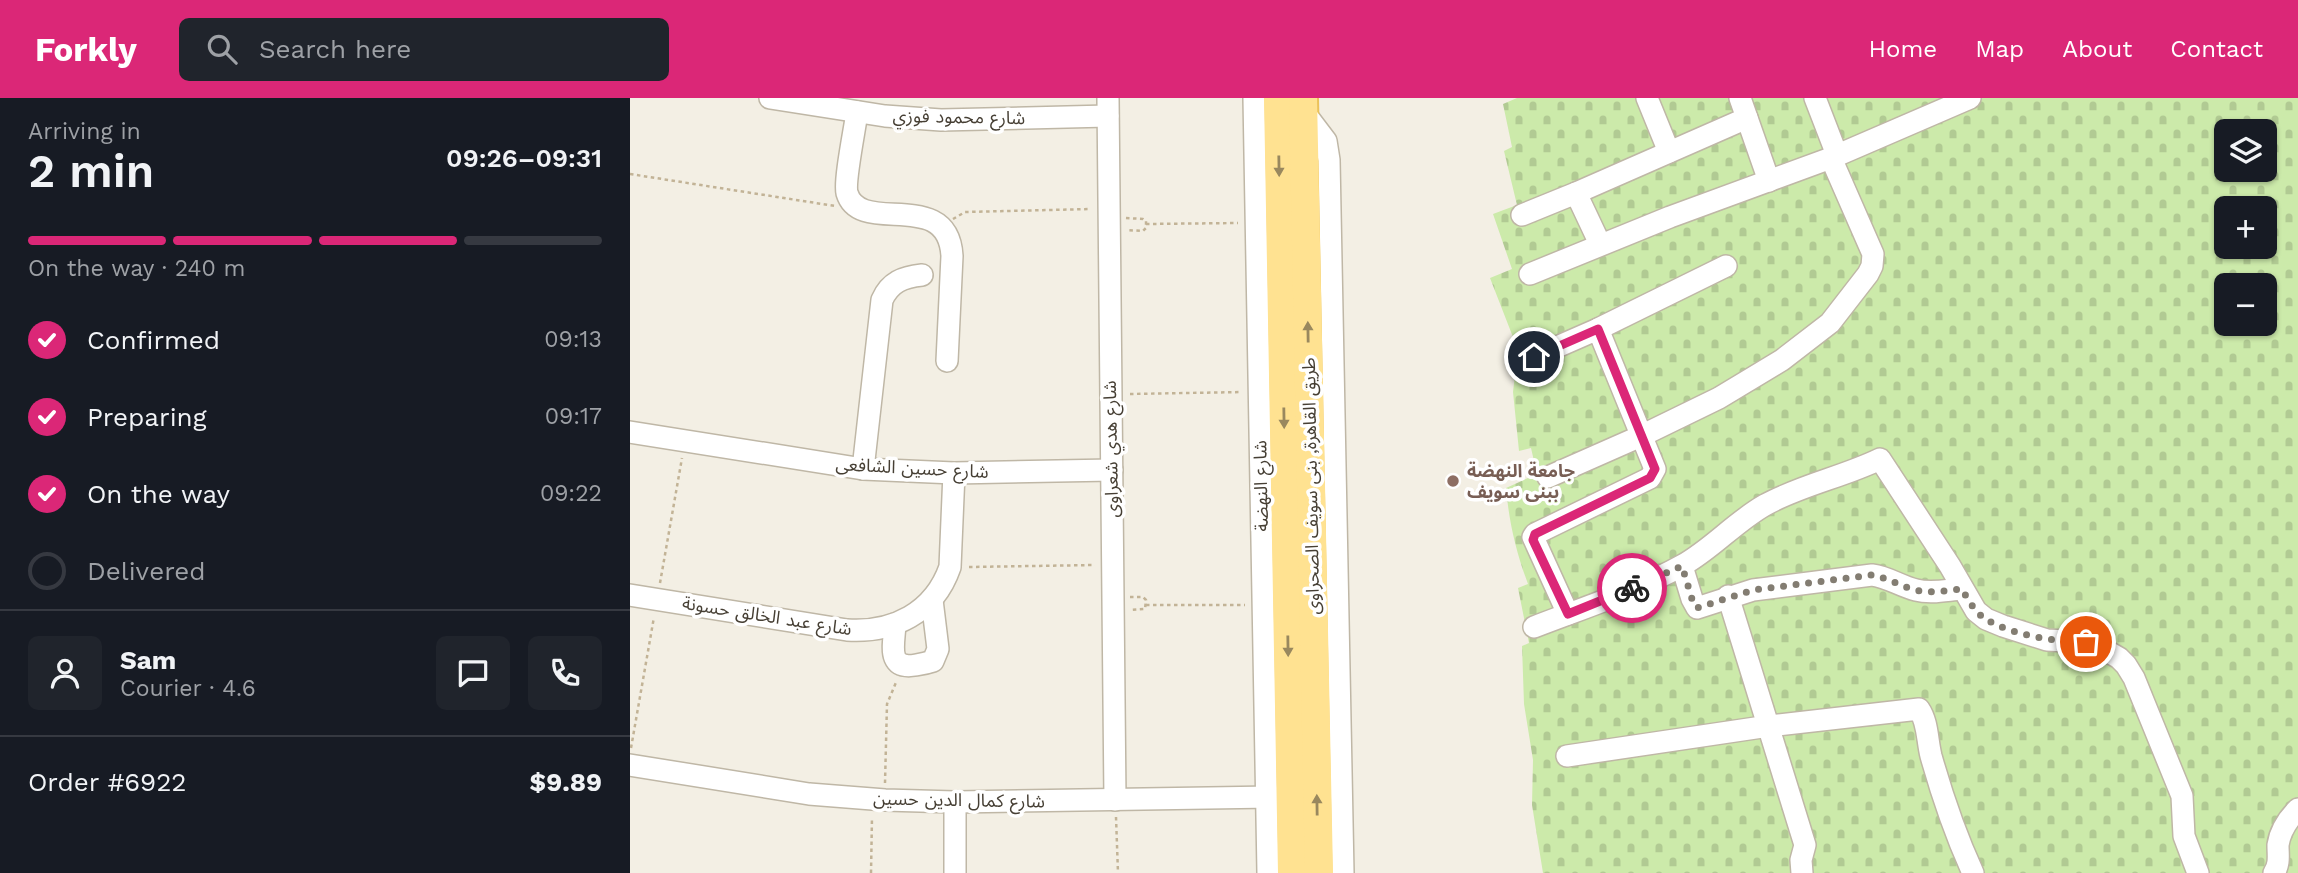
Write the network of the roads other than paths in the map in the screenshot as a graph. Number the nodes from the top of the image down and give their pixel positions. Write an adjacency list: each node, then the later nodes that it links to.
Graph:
1 (770, 98): 11 (street, شارع محمود فوزي)
2 (1254, 98): 17 (street, شارع النهضة)
3 (1278, 98): 17 (main road, طريق القاهرة, بنى سويف الصحراوى, one-way to 17)
4 (1647, 98): 12 (street)
5 (1815, 98): 13 (street)
6 (1969, 98): 8 (street)
7 (1304, 105): 17 (main road, طريق القاهرة, بنى سويف الصحراوى); 39 (street)
8 (1936, 105): 13 (street)
9 (1108, 107): 11 (street, شارع محمود فوزي); 28 (street, شارع هدي شعراوى)
10 (1743, 108): 12 (street); 14 (street)
11 (857, 112): 24 (street)
12 (1669, 152): 15 (street)
13 (1834, 156): 14 (street); 26 (street)
14 (1769, 181): 18 (street)
15 (1576, 193): 16 (street); 18 (street)
16 (1522, 215)
17 (1281, 217): 39 (main road, طريق القاهرة, بنى سويف الصحراوى, one-way to 17); 43 (main road, طريق القاهرة, بنى سويف الصحراوى, one-way to 43); 43 (street, شارع النهضة)
18 (1601, 244): 20 (street)
19 (1726, 265): 22 (street)
20 (1530, 274)
21 (922, 275): 27 (street)
22 (1598, 329): 23 (street); 26 (street)
23 (1534, 357)
24 (947, 361)
25 (630, 432): 27 (street, شارع حسين الشافعى)
26 (1641, 436): 30 (street); 36 (street)
27 (863, 469): 29 (street, شارع حسين الشافعى)
28 (1112, 470): 29 (street, شارع حسين الشافعى); 44 (street, شارع هدي شعراوى)
29 (954, 473): 35 (street, شارع عبد الخالق حسونة)
30 (1548, 477)
31 (1682, 566): 32 (street); 34 (street); 36 (street)
32 (1962, 589): 34 (street); 54 (street)
33 (630, 595): 37 (street, شارع عبد الخالق حسونة)
34 (1728, 596): 40 (street)
35 (932, 600): 37 (street, شارع عبد الخالق حسونة); 37 (street)
36 (1568, 614): 38 (street)
37 (895, 624)
38 (1534, 627)
39 (1326, 634): 50 (main road, طريق القاهرة, بنى سويف الصحراوى, one-way to 39); 51 (street)
40 (1769, 726): 41 (street); 52 (street); 53 (street)
41 (1567, 756)
42 (630, 765): 45 (street, شارع كمال الدين حسين)
43 (1278, 797): 44 (street, شارع كمال الدين حسين); 48 (street, شارع النهضة); 49 (main road, طريق القاهرة, بنى سويف الصحراوى)
44 (1115, 800): 45 (street, شارع كمال الدين حسين)
45 (955, 802): 47 (street)
46 (2298, 809): 55 (street)
47 (955, 873)
48 (1268, 873)
49 (1292, 873)
50 (1319, 873)
51 (1343, 873)
52 (1802, 873)
53 (1973, 873)
54 (2198, 873)
55 (2274, 873)

